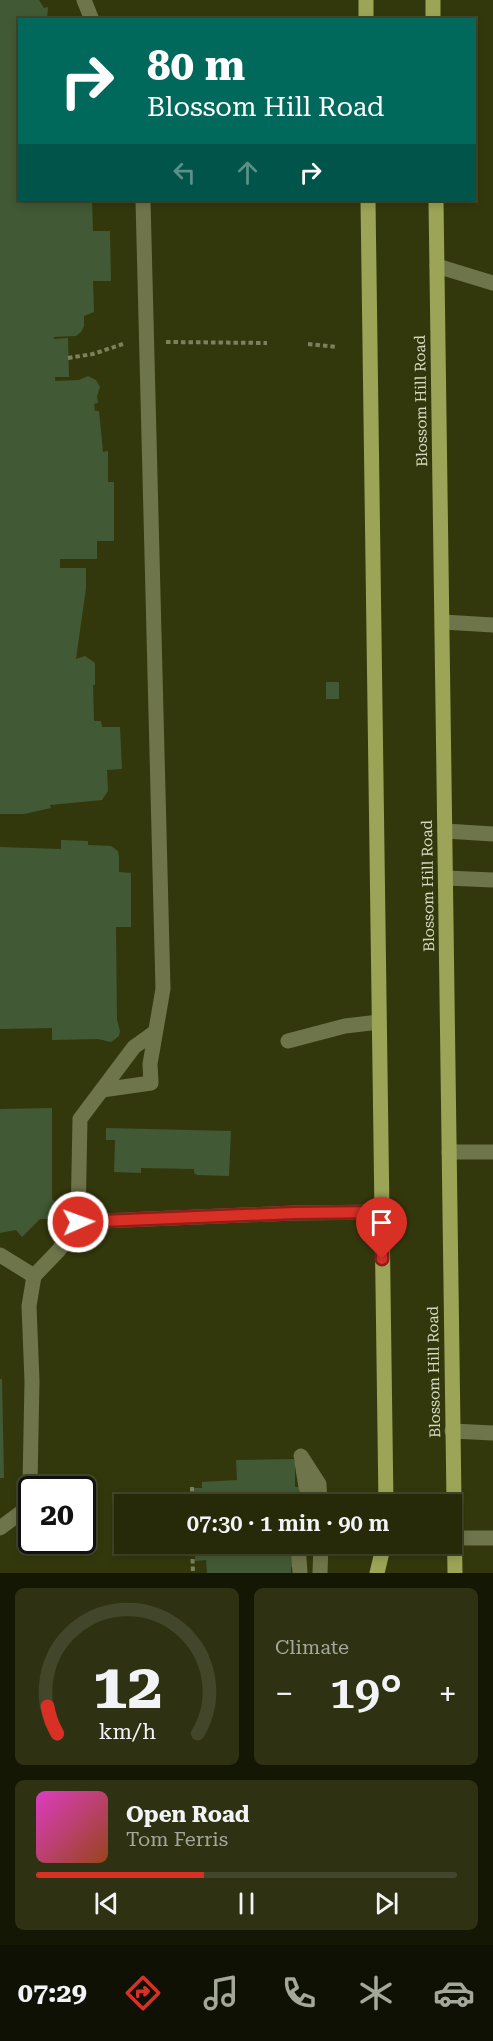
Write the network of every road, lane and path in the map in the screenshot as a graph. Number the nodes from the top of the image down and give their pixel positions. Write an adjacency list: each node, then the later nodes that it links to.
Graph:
1 (84, 0): 4 (lane)
2 (366, 0): 5 (main road)
3 (433, 0): 6 (main road)
4 (92, 18)
5 (366, 18)
6 (433, 18)
7 (143, 201): 25 (lane)
8 (368, 201): 24 (main road)
9 (436, 201): 10 (main road, Blossom Hill Road)
10 (437, 266): 11 (lane); 18 (main road, Blossom Hill Road)
11 (493, 283)
12 (158, 342): 14 (path)
13 (123, 344): 17 (path)
14 (267, 344)
15 (308, 344): 16 (path)
16 (337, 347)
17 (69, 358)
18 (443, 622): 19 (lane); 20 (main road, Blossom Hill Road)
19 (493, 625)
20 (445, 831): 21 (lane); 22 (main road, Blossom Hill Road)
21 (493, 834)
22 (446, 878): 23 (lane); 28 (main road, Blossom Hill Road)
23 (493, 880)
24 (379, 1022): 26 (lane); 30 (main road)
25 (154, 1032): 27 (lane); 27 (lane)
26 (288, 1041)
27 (102, 1090): 31 (lane)
28 (449, 1152): 29 (lane); 34 (main road, Blossom Hill Road)
29 (493, 1152)
30 (382, 1212): 31 (lane); 40 (main road)
31 (78, 1222): 33 (lane)
32 (0, 1255): 33 (lane)
33 (34, 1276): 42 (lane)
34 (452, 1431): 35 (lane); 41 (main road, Blossom Hill Road)
35 (493, 1433)
36 (192, 1487): 38 (path)
37 (302, 1487): 39 (lane)
38 (192, 1494)
39 (320, 1494)
40 (386, 1494)
41 (453, 1494)
42 (0, 1528)
43 (462, 1538): 44 (lane)
44 (493, 1538)
45 (192, 1554): 52 (path)
46 (299, 1554): 53 (lane)
47 (307, 1554): 54 (lane)
48 (321, 1554): 55 (lane)
49 (382, 1554): 56 (main road)
50 (386, 1554): 57 (main road)
51 (454, 1554): 58 (main road, Blossom Hill Road)
52 (193, 1573)
53 (300, 1573)
54 (308, 1573)
55 (320, 1573)
56 (377, 1573)
57 (387, 1573)
58 (455, 1573)

